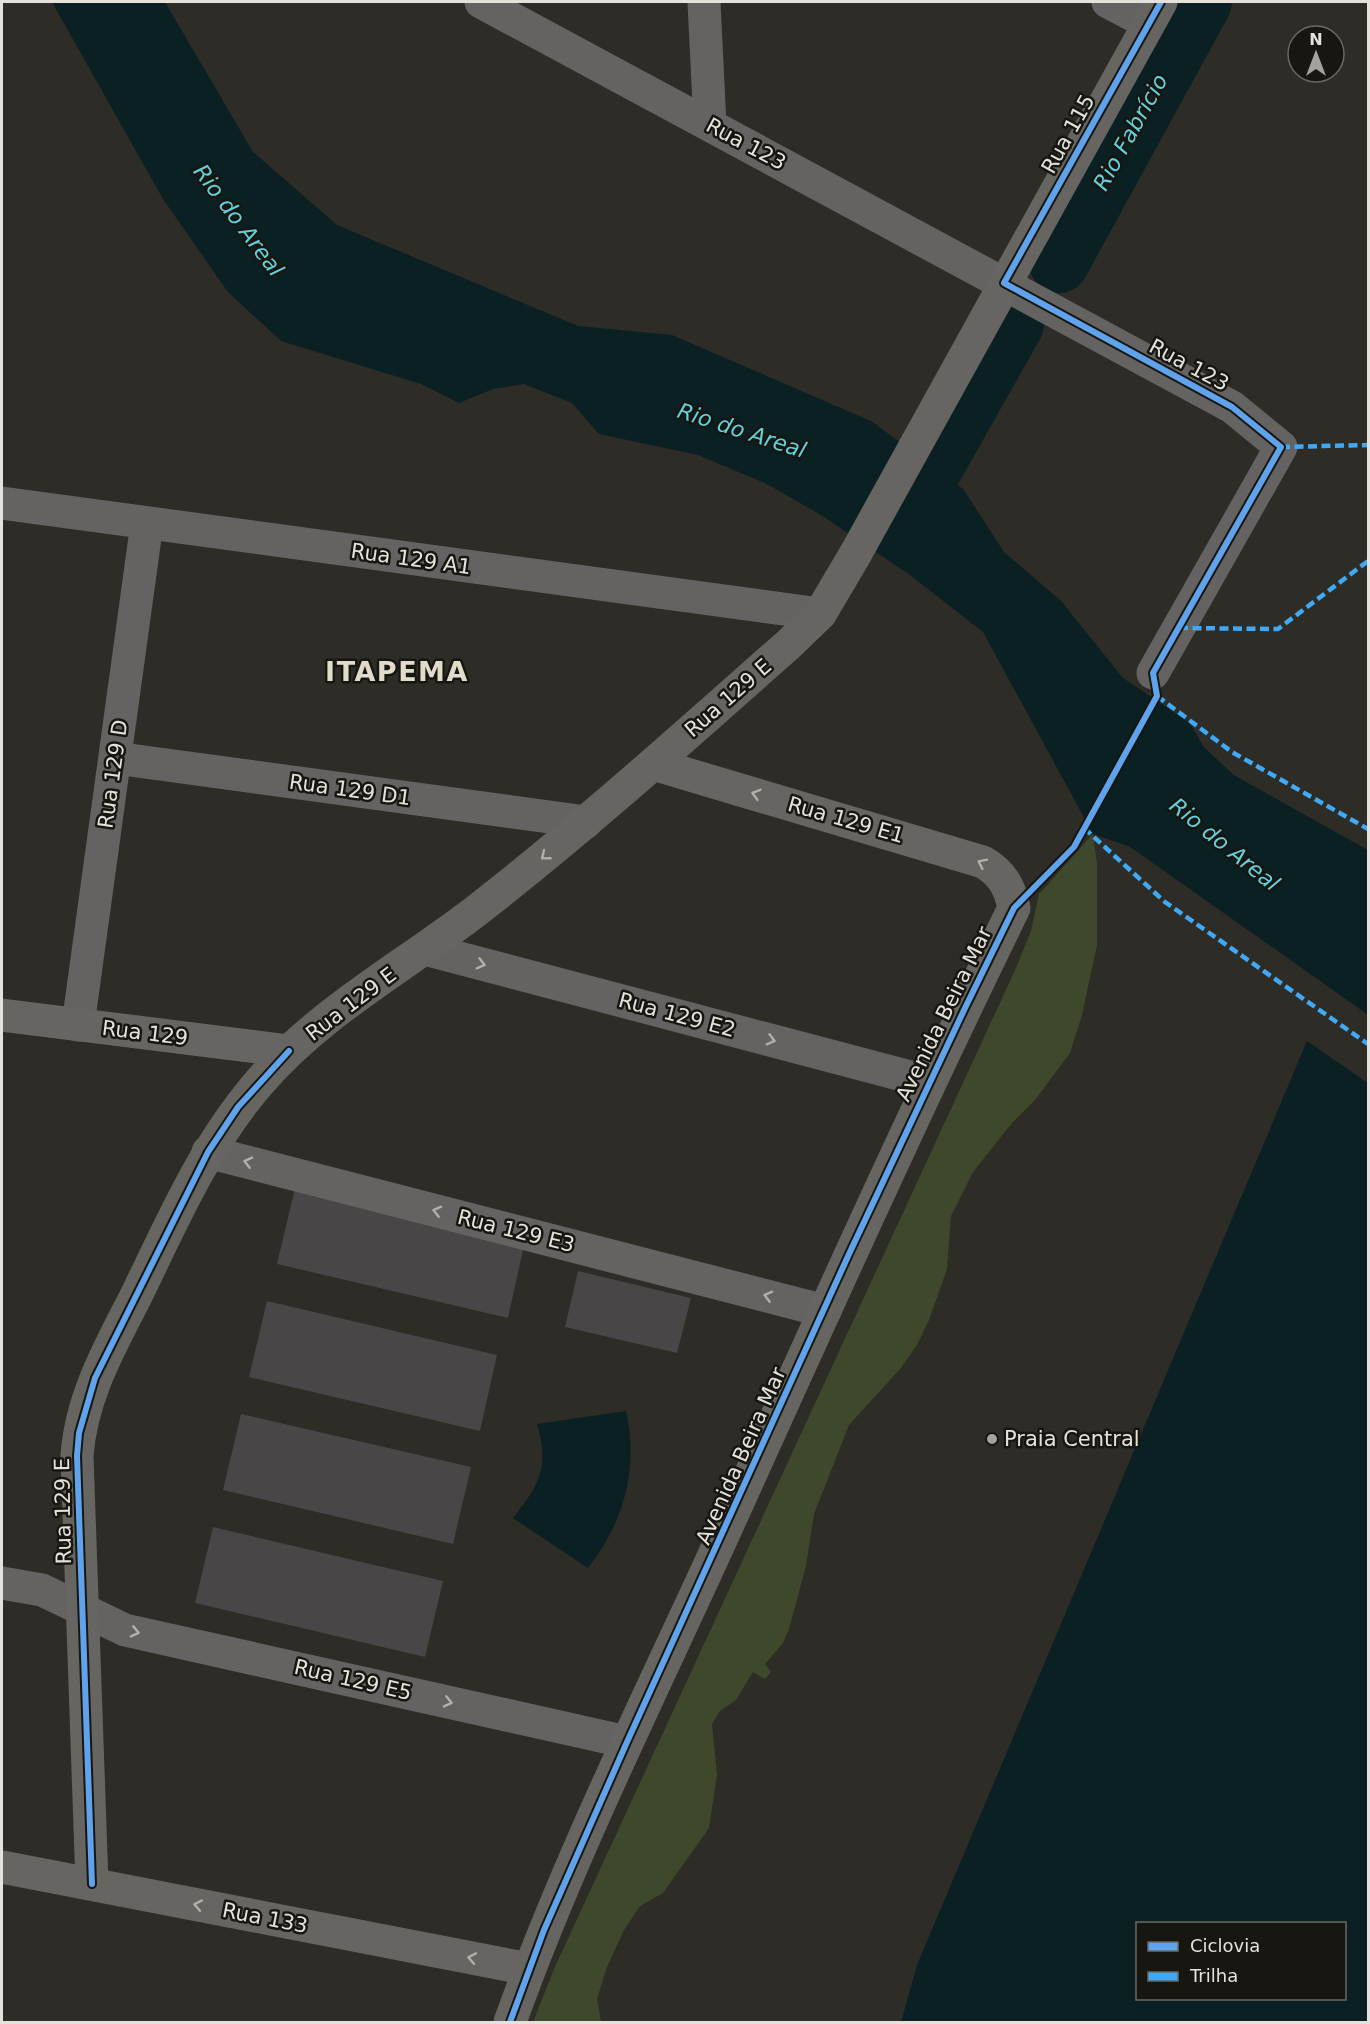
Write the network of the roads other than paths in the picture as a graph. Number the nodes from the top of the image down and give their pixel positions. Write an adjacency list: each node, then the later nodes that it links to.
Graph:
1 (481, 2): 5 (street, Rua 123)
2 (704, 2): 5 (street)
3 (1108, 2): 4 (street)
4 (1154, 12): 6 (main road, Rua 115)
5 (710, 125): 6 (street, Rua 123)
6 (1004, 284): 9 (main road, Rua 115); 11 (street, Rua 123)
7 (2, 503): 8 (street, Rua 129 A1)
8 (147, 523): 10 (street, Rua 129 A1); 12 (street, Rua 129 D)
9 (856, 553): 10 (main road, Rua 129 E)
10 (820, 614): 13 (main road, Rua 129 E)
11 (1153, 673)
12 (115, 758): 14 (street, Rua 129 D1); 18 (street, Rua 129 D)
13 (653, 764): 14 (main road, Rua 129 E); 15 (main road, Rua 129 E1, one-way to 13)
14 (586, 822): 16 (main road, Rua 129 E, one-way to 16)
15 (1014, 908): 20 (main road, Avenida Beira Mar)
16 (424, 949): 19 (main road, Rua 129 E); 20 (street, Rua 129 E2, one-way to 20)
17 (2, 1016): 18 (main road, Rua 129)
18 (78, 1025): 19 (main road, Rua 129)
19 (290, 1051): 21 (main road, Rua 129 E)
20 (929, 1082): 22 (main road, Avenida Beira Mar)
21 (208, 1152): 22 (street, Rua 129 E3, one-way to 21); 24 (main road, Rua 129 E)
22 (825, 1311): 25 (main road, Avenida Beira Mar)
23 (2, 1583): 24 (street, Rua 129 E5)
24 (82, 1607): 25 (street, Rua 129 E5, one-way to 25); 27 (main road, Rua 129 E)
25 (627, 1742): 28 (main road, Avenida Beira Mar)
26 (2, 1867): 27 (main road, Rua 133)
27 (92, 1884): 28 (main road, Rua 133, one-way to 27)
28 (529, 1970): 29 (main road, Avenida Beira Mar)
29 (510, 2022)

